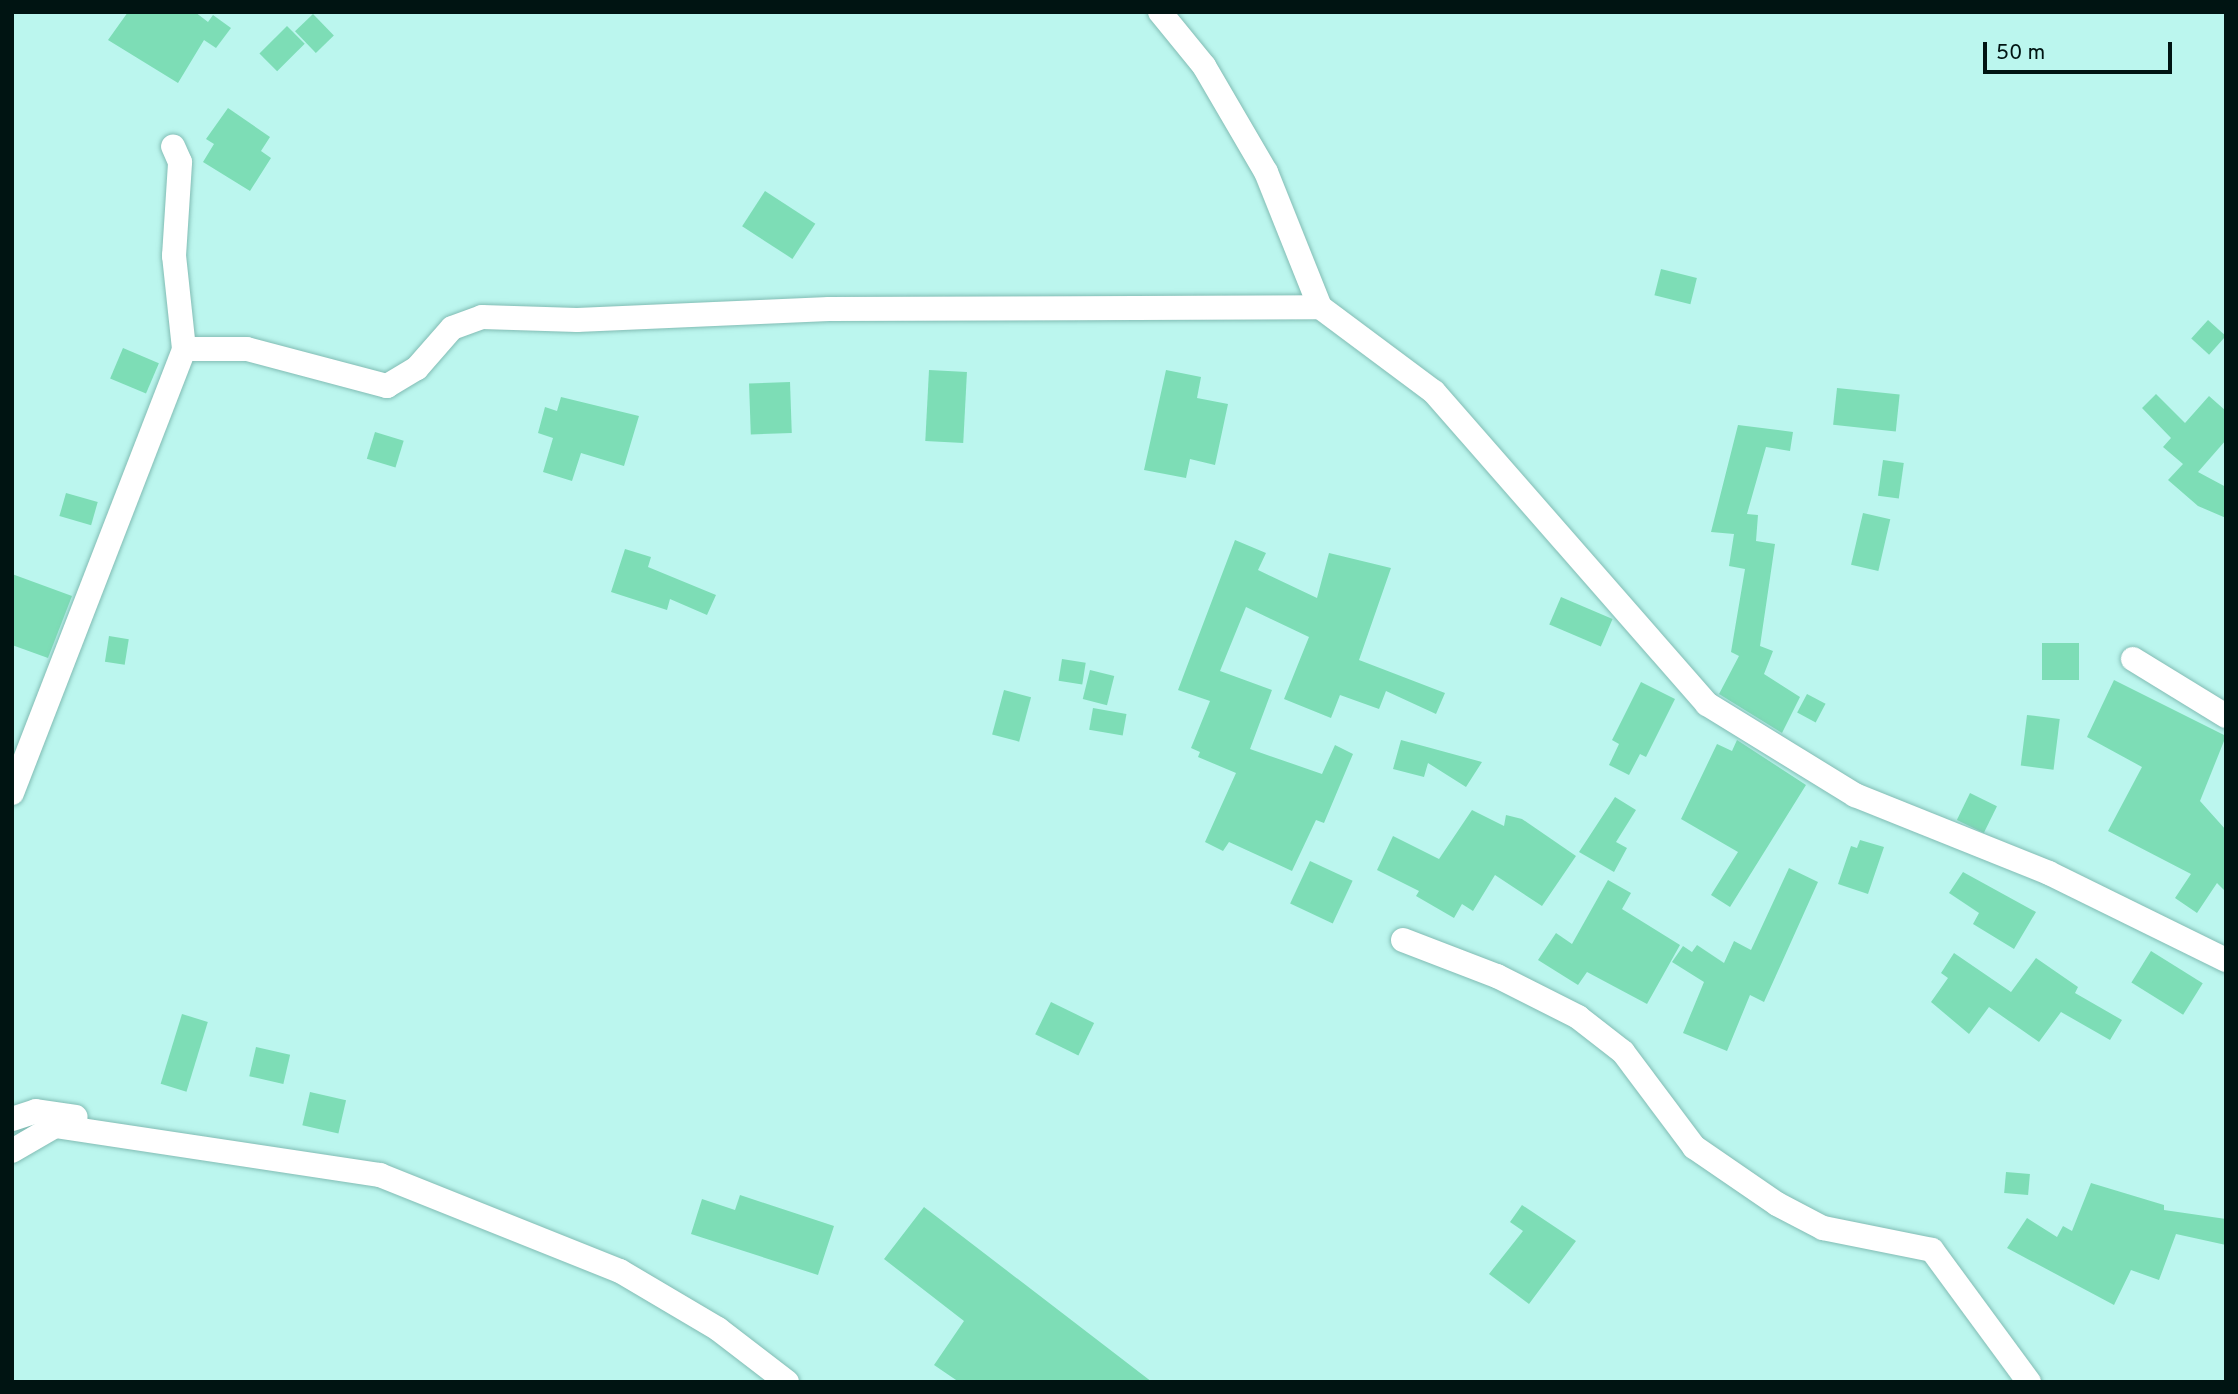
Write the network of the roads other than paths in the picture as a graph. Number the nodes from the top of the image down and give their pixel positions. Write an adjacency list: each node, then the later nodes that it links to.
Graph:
1 (1160, 12): 3 (street)
2 (173, 146): 4 (street)
3 (1320, 307): 4 (street); 9 (street)
4 (184, 348): 7 (street)
5 (2133, 659): 6 (street)
6 (2226, 716)
7 (12, 793)
8 (1403, 940): 14 (street)
9 (2226, 960)
10 (12, 1119): 11 (street)
11 (113, 1135): 12 (street); 13 (street)
12 (12, 1151)
13 (787, 1382)
14 (2028, 1382)

